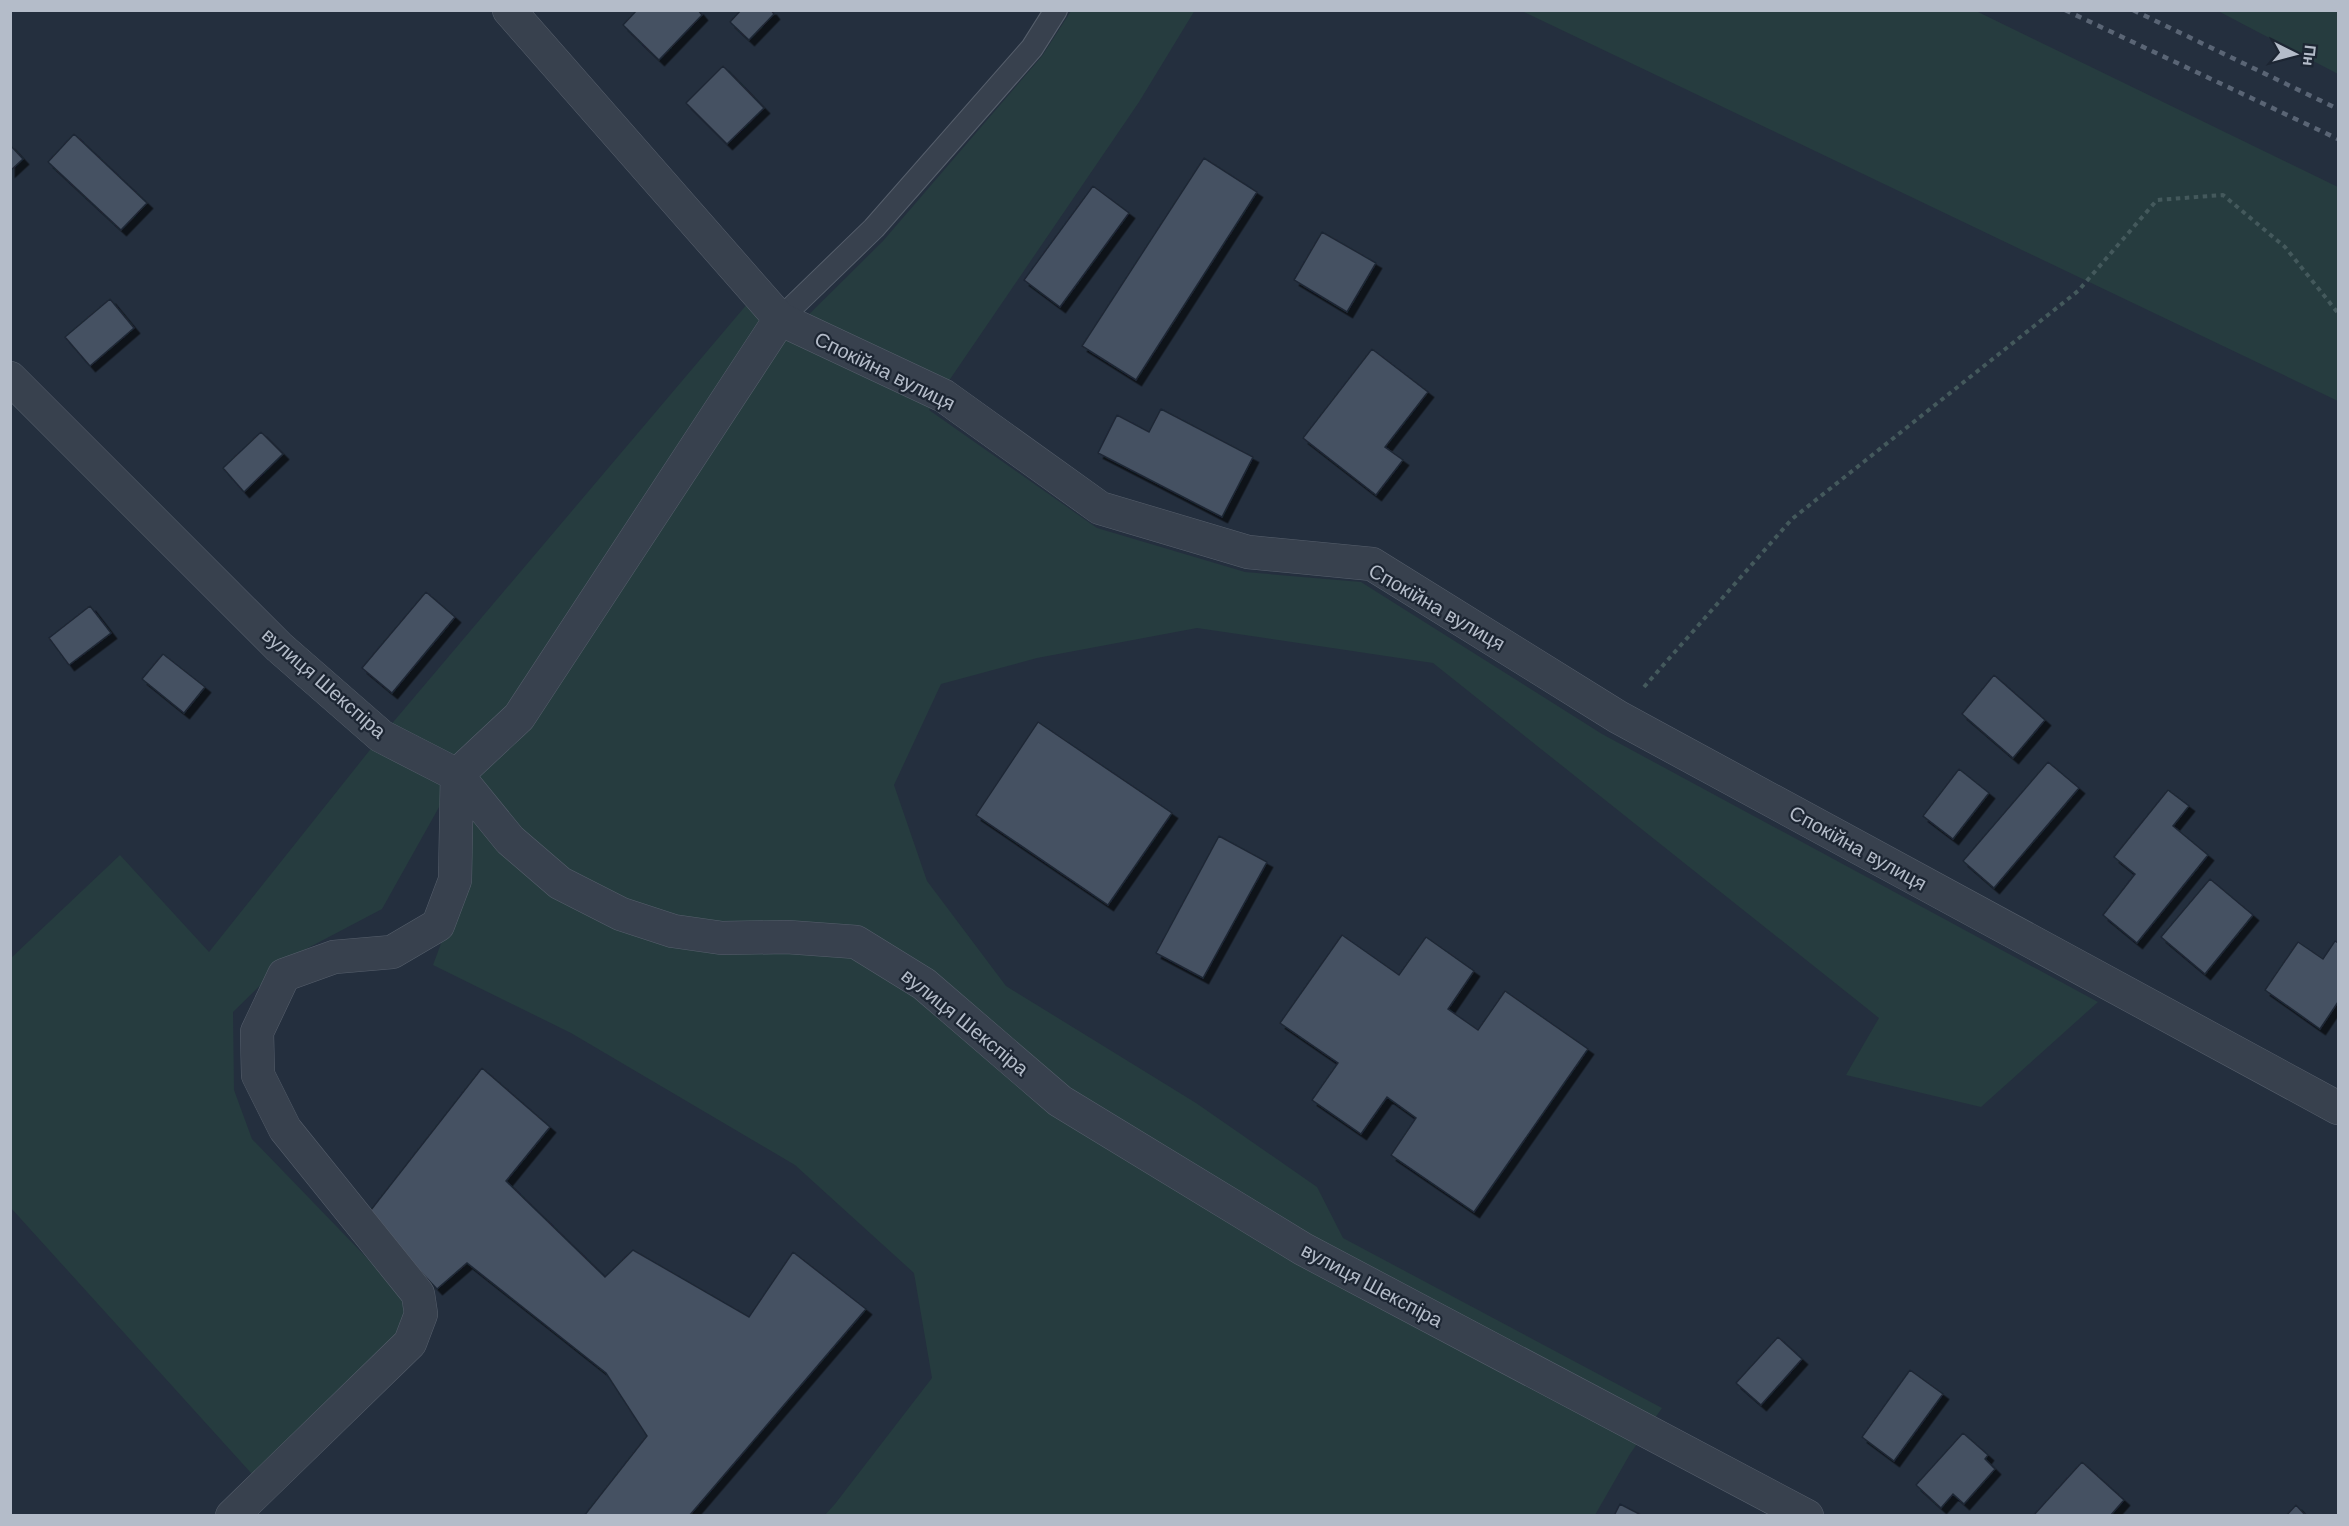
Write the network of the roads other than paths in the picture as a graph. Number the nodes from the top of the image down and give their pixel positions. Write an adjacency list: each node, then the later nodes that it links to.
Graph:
1 (509, 10): 3 (street, Спокійна вулиця)
2 (1056, 10): 3 (lane)
3 (780, 319): 5 (street); 6 (street, Спокійна вулиця)
4 (13, 386): 5 (street, вулиця Шекспіра)
5 (457, 775): 7 (street); 8 (street, вулиця Шекспіра)
6 (2338, 1108)
7 (232, 1515)
8 (1807, 1515)

